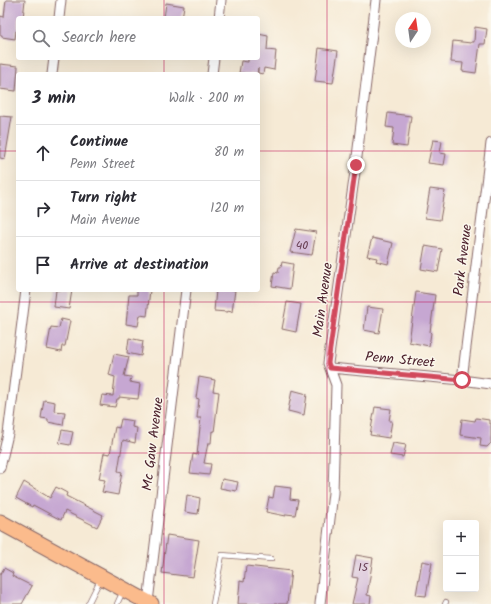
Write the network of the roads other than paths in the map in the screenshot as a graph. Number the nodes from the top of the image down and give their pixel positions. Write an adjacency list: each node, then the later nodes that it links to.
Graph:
1 (62, 0): 4 (street)
2 (221, 0): 5 (street)
3 (376, 0): 13 (street, Main Avenue)
4 (59, 16)
5 (219, 16)
6 (54, 60): 8 (street)
7 (214, 60): 9 (street)
8 (52, 72)
9 (212, 72)
10 (491, 143): 14 (street, Park Avenue)
11 (26, 292): 16 (street)
12 (186, 292): 21 (street, Mc Gaw Avenue)
13 (330, 368): 14 (street, Penn Street); 25 (street, Main Avenue)
14 (462, 380): 15 (street, Penn Street)
15 (491, 384)
16 (0, 468)
17 (0, 522): 19 (main road)
18 (271, 559): 24 (lane)
19 (101, 577): 20 (main road); 22 (lane)
20 (124, 589): 21 (main road); 23 (lane)
21 (150, 603)
22 (88, 604)
23 (117, 604)
24 (213, 604)
25 (320, 604)

